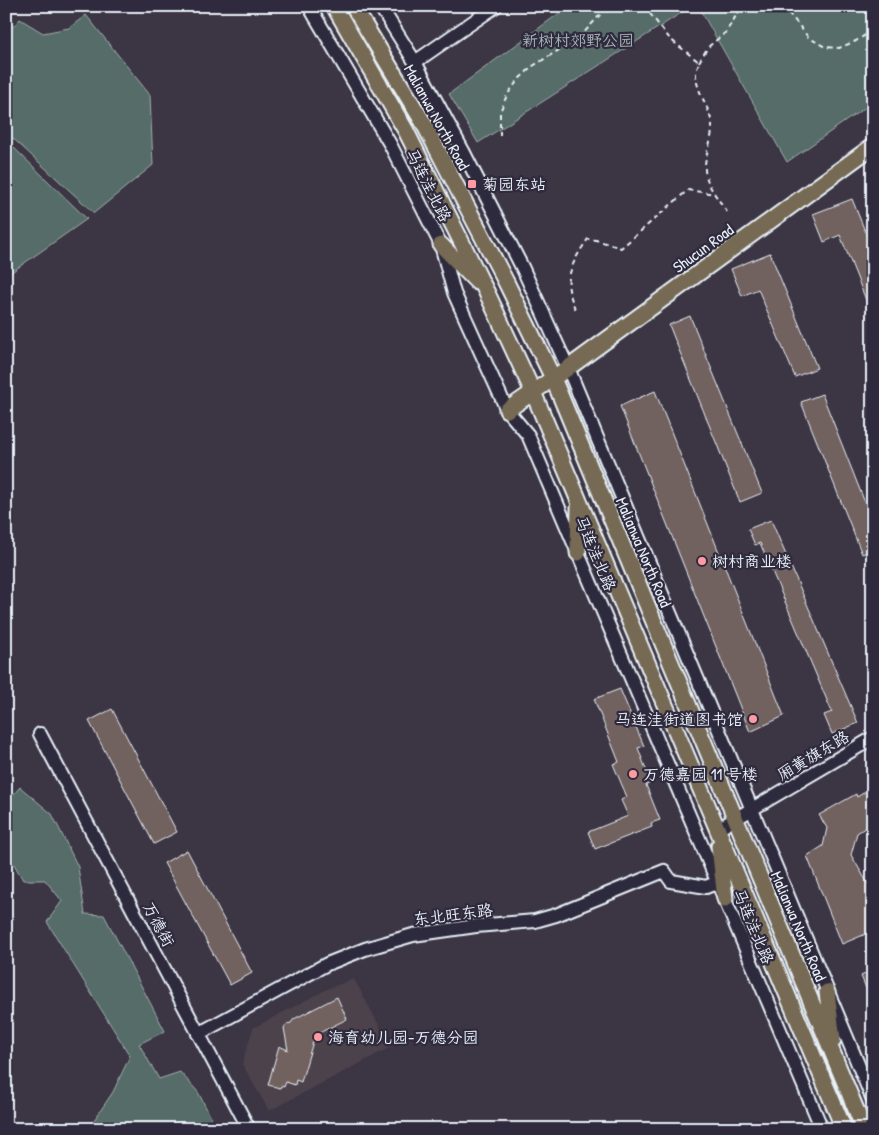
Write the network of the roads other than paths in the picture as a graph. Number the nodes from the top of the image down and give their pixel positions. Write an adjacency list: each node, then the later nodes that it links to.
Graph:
1 (309, 6): 8 (street, 马连洼北路)
2 (334, 6): 9 (main road)
3 (353, 6): 11 (main road, Malianwa North Road)
4 (380, 6): 6 (street)
5 (496, 6): 6 (street)
6 (415, 62): 10 (street)
7 (873, 146): 10 (main road, Shucun Road)
8 (441, 245): 9 (main road); 13 (street, 马连洼北路)
9 (487, 292): 12 (main road)
10 (568, 368): 11 (main road, Shucun Road); 18 (street)
11 (553, 378): 12 (main road, Shucun Road); 19 (main road, Malianwa North Road)
12 (533, 392): 13 (main road, Shucun Road); 14 (main road)
13 (507, 410): 15 (street, 马连洼北路)
14 (579, 501): 15 (main road); 20 (main road)
15 (578, 553): 21 (street, 马连洼北路)
16 (40, 734): 24 (street, 万德街)
17 (873, 738): 18 (street, 厢黄旗东路)
18 (752, 810): 19 (street, 厢黄旗东路); 23 (street)
19 (736, 819): 20 (street, 厢黄旗东路); 25 (main road, Malianwa North Road)
20 (718, 829): 22 (main road); 29 (main road)
21 (718, 882): 22 (street, 马连洼北路); 24 (street, 东北旺东路)
22 (725, 899): 28 (street, 马连洼北路)
23 (827, 992): 25 (main road); 26 (street)
24 (198, 1034): 27 (street, 万德街)
25 (836, 1059): 30 (main road, Malianwa North Road)
26 (873, 1100)
27 (249, 1129)
28 (822, 1129)
29 (844, 1129)
30 (864, 1129)

